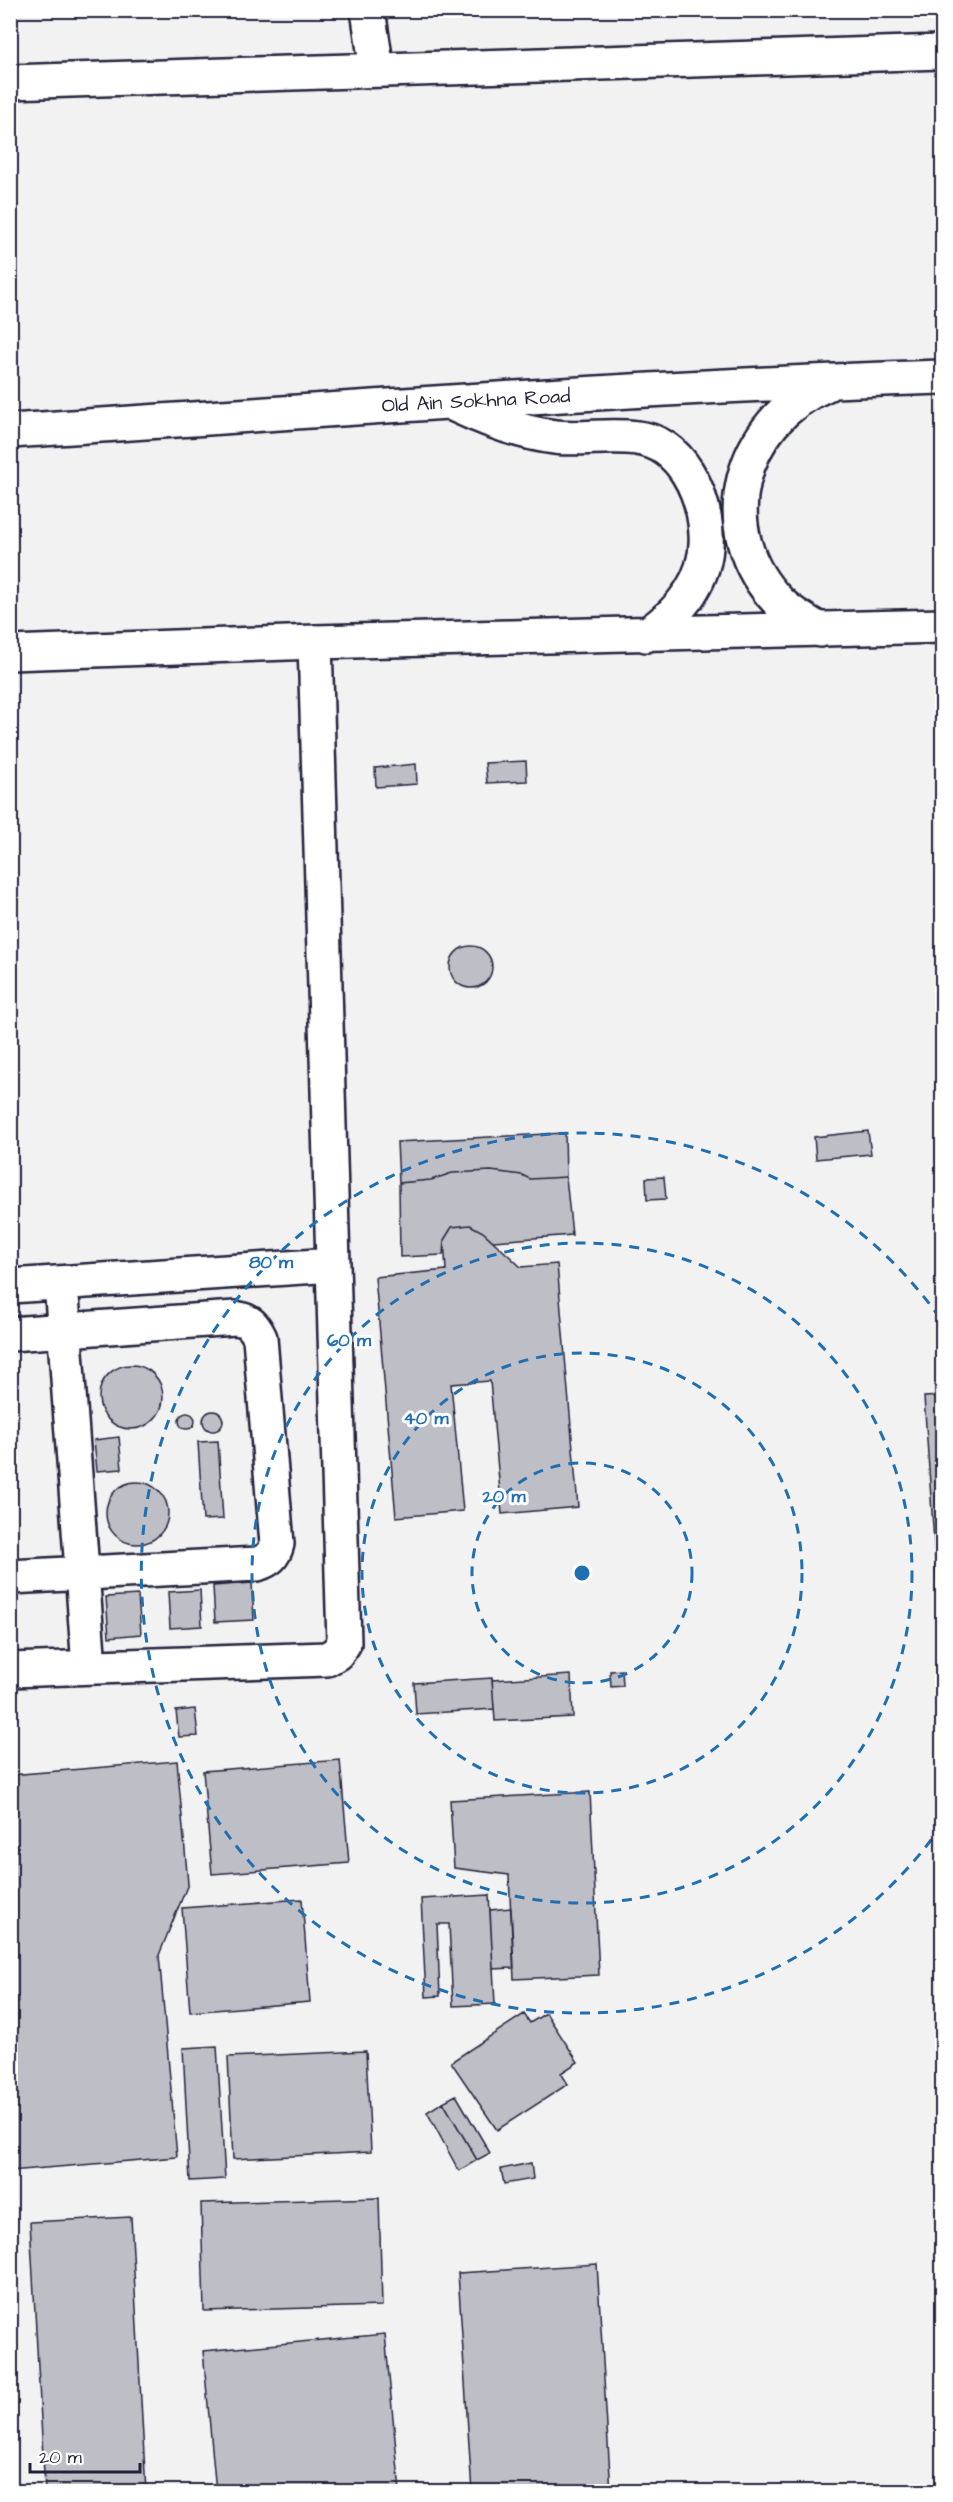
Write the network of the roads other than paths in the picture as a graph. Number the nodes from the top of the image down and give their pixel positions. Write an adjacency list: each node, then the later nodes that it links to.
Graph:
1 (368, 10): 3 (main road)
2 (942, 52): 3 (main road)
3 (377, 70): 4 (main road)
4 (10, 82)
5 (942, 377): 6 (main road, Old Ain Sokhna Road)
6 (834, 381): 7 (main road, Old Ain Sokhna Road); 10 (main road)
7 (449, 402): 8 (main road, Old Ain Sokhna Road); 11 (main road)
8 (10, 431)
9 (942, 627): 10 (main road)
10 (820, 630): 11 (main road)
11 (646, 635): 12 (main road)
12 (315, 642): 13 (main road); 14 (main road)
13 (10, 653)
14 (333, 1265): 15 (main road); 21 (main road)
15 (61, 1283): 16 (main road); 17 (main road)
16 (10, 1286)
17 (64, 1330): 18 (main road); 19 (main road); 19 (main road)
18 (10, 1334)
19 (82, 1573): 20 (main road); 21 (main road)
20 (10, 1577)
21 (89, 1667): 22 (main road)
22 (10, 1670)

